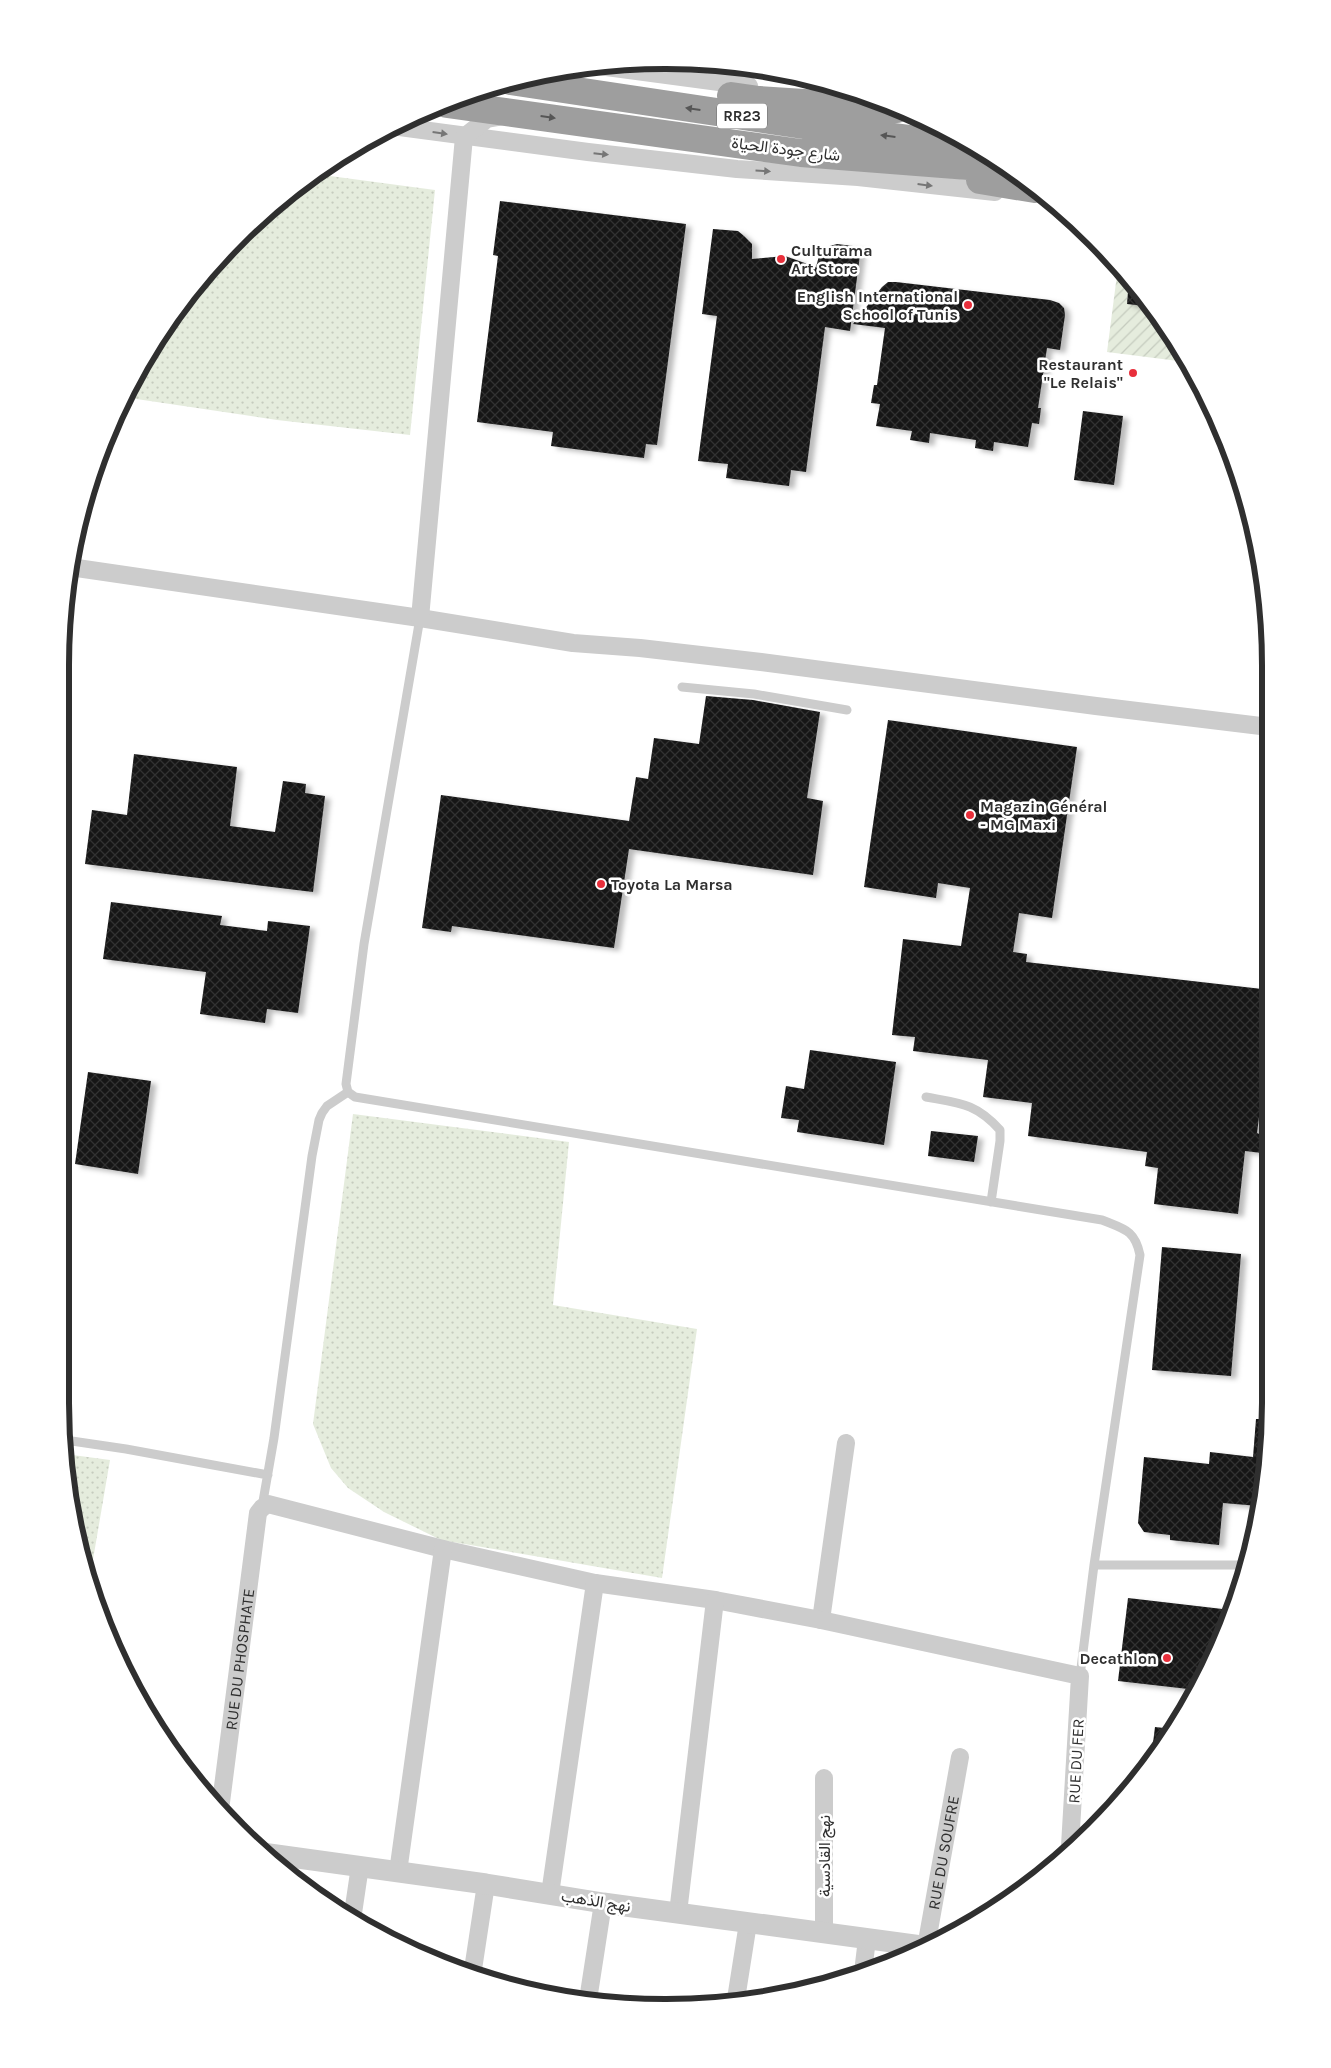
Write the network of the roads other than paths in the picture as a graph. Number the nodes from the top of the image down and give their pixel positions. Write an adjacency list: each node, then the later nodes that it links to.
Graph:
1 (630, 70): 4 (street)
2 (551, 80): 4 (highway)
3 (532, 84): 10 (highway, شارع جودة الحياة / RR23, one-way to 3)
4 (817, 95): 6 (highway)
5 (460, 105): 7 (highway, شارع جودة الحياة / RR23)
6 (878, 108)
7 (518, 112): 9 (street); 11 (highway, شارع جودة الحياة / RR23, one-way to 11)
8 (406, 128): 9 (street, one-way to 9)
9 (464, 137): 14 (street, one-way to 14); 16 (street)
10 (952, 143)
11 (801, 153): 12 (highway, شارع جودة الحياة / RR23); 13 (highway)
12 (995, 168)
13 (1022, 187)
14 (1032, 194)
15 (77, 569): 16 (street)
16 (420, 618): 19 (street); 20 (lane)
17 (682, 687): 18 (lane)
18 (847, 710)
19 (1262, 726)
20 (348, 1092): 22 (lane); 25 (lane)
21 (926, 1097): 22 (lane)
22 (990, 1202): 28 (lane)
23 (70, 1441): 25 (lane)
24 (846, 1444): 32 (street)
25 (268, 1475): 26 (lane)
26 (262, 1508): 27 (street); 36 (street, RUE DU PHOSPHATE)
27 (443, 1549): 30 (street); 40 (street)
28 (1094, 1565): 29 (lane); 33 (lane)
29 (1240, 1565)
30 (595, 1584): 31 (street); 42 (street)
31 (715, 1600): 32 (street); 45 (street)
32 (821, 1620): 33 (street)
33 (1080, 1676): 37 (street, RUE DU FER)
34 (960, 1757): 48 (street, RUE DU SOUFRE)
35 (824, 1778): 47 (street, نهج القادسية)
36 (221, 1800)
37 (1070, 1840)
38 (277, 1855): 39 (street, نهج الذهب)
39 (360, 1866): 40 (street, نهج الذهب); 44 (street)
40 (398, 1872): 41 (street, نهج الذهب)
41 (486, 1884): 42 (street, نهج الذهب); 52 (street)
42 (550, 1894): 43 (street, نهج الذهب)
43 (603, 1903): 45 (street, نهج الذهب); 53 (street)
44 (353, 1911)
45 (678, 1913): 46 (street, نهج الذهب)
46 (748, 1923): 47 (street, نهج الذهب); 54 (street)
47 (824, 1933): 49 (street, نهج الذهب)
48 (930, 1938)
49 (867, 1939): 50 (street, نهج الذهب); 51 (street)
50 (913, 1945)
51 (864, 1965)
52 (473, 1968)
53 (589, 1994)
54 (737, 1995)

